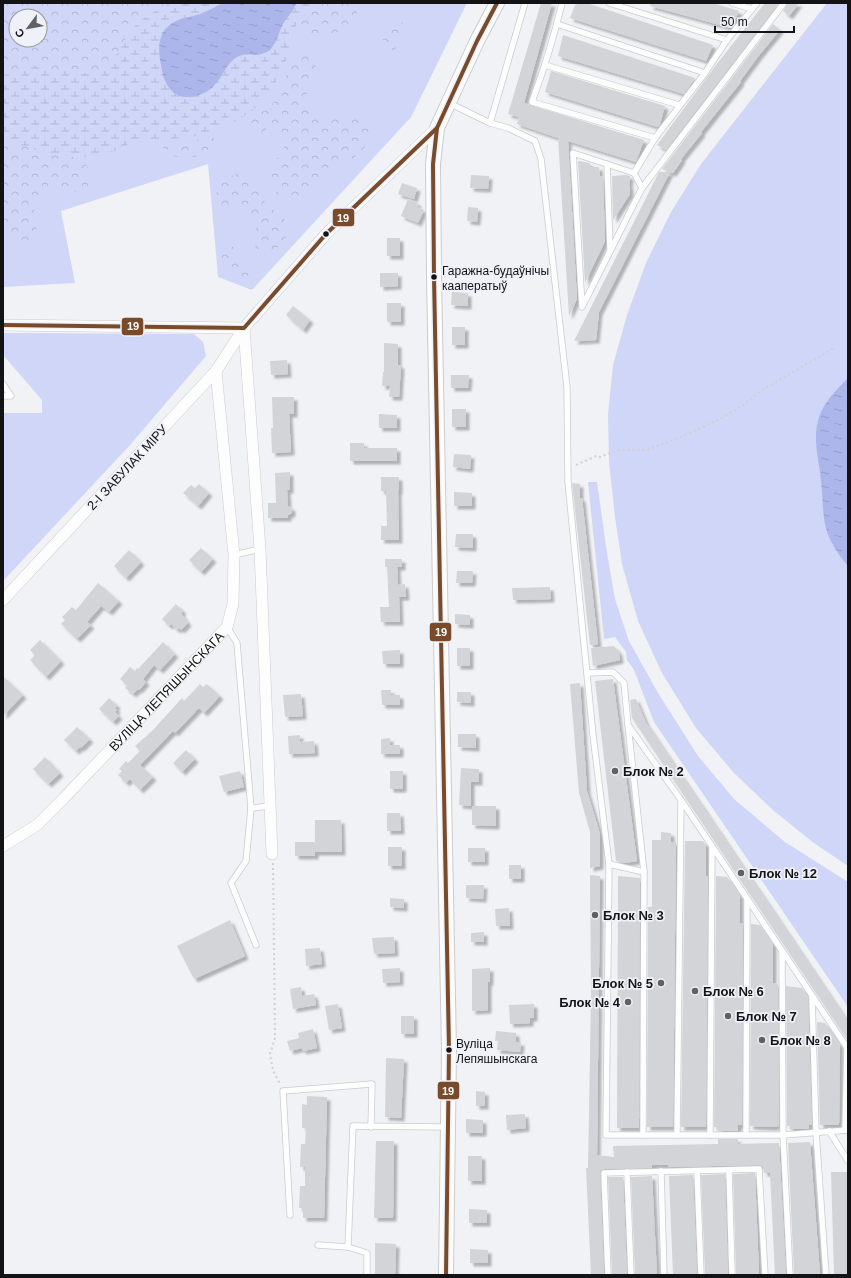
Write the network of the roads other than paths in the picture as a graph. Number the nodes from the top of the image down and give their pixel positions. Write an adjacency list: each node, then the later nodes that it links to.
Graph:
1 (497, 3): 13 (street)
2 (525, 3): 15 (lane)
3 (562, 3): 9 (lane)
4 (609, 3): 10 (lane)
5 (732, 3): 8 (lane)
6 (757, 3): 8 (lane)
7 (784, 3): 20 (lane)
8 (752, 10): 10 (lane)
9 (557, 24): 11 (lane); 12 (lane)
10 (727, 40): 12 (lane)
11 (545, 66): 14 (lane); 17 (lane)
12 (705, 73): 14 (lane)
13 (449, 102): 15 (lane); 16 (street)
14 (679, 105): 17 (lane)
15 (490, 123): 31 (lane)
16 (437, 128): 23 (street, 2-І ЗАВУЛАК МІРУ); 47 (street)
17 (655, 138): 19 (lane)
18 (607, 164): 19 (lane); 21 (lane); 21 (lane)
19 (634, 173): 20 (lane)
20 (642, 188): 21 (lane)
21 (610, 252)
22 (3, 325): 23 (street)
23 (244, 328): 24 (street, 2-І ЗАВУЛАК МІРУ); 27 (street)
24 (216, 371): 28 (street, ВУЛІЦА ЛЕПЯШЫНСКАГА); 29 (street, 2-І ЗАВУЛАК МІРУ)
25 (3, 384): 26 (lane)
26 (3, 396)
27 (260, 549): 28 (lane); 34 (street)
28 (234, 555): 30 (street, ВУЛІЦА ЛЕПЯШЫНСКАГА)
29 (3, 600)
30 (227, 627): 35 (lane); 36 (street, ВУЛІЦА ЛЕПЯШЫНСКАГА)
31 (587, 673): 32 (lane); 39 (lane)
32 (628, 725): 33 (lane); 40 (lane)
33 (681, 800): 37 (lane); 52 (lane)
34 (271, 806): 35 (lane); 38 (street)
35 (251, 808): 42 (lane)
36 (3, 846)
37 (712, 847): 41 (lane); 53 (lane)
38 (272, 854)
39 (609, 864): 40 (lane); 51 (lane)
40 (644, 872): 51 (lane)
41 (747, 898): 43 (lane); 54 (lane)
42 (256, 945)
43 (782, 951): 44 (lane); 55 (lane)
44 (812, 996): 45 (lane); 50 (lane)
45 (848, 1049): 48 (lane)
46 (371, 1127): 47 (lane); 61 (lane); 63 (lane)
47 (447, 1127): 65 (street)
48 (847, 1130): 49 (lane)
49 (829, 1131): 50 (lane); 56 (lane)
50 (816, 1132): 55 (lane); 73 (lane)
51 (643, 1135): 52 (lane)
52 (677, 1135): 53 (lane)
53 (710, 1135): 54 (lane)
54 (746, 1135): 55 (lane)
55 (783, 1135): 72 (lane)
56 (848, 1161)
57 (729, 1170): 59 (lane); 70 (lane); 71 (lane)
58 (662, 1171): 59 (lane); 60 (lane); 68 (lane)
59 (697, 1171): 69 (lane)
60 (627, 1172): 66 (lane); 67 (lane)
61 (290, 1215)
62 (318, 1245): 63 (lane)
63 (348, 1247): 64 (lane)
64 (367, 1275)
65 (446, 1275)
66 (608, 1275)
67 (631, 1275)
68 (664, 1275)
69 (701, 1275)
70 (732, 1275)
71 (765, 1275)
72 (790, 1275)
73 (826, 1275)

